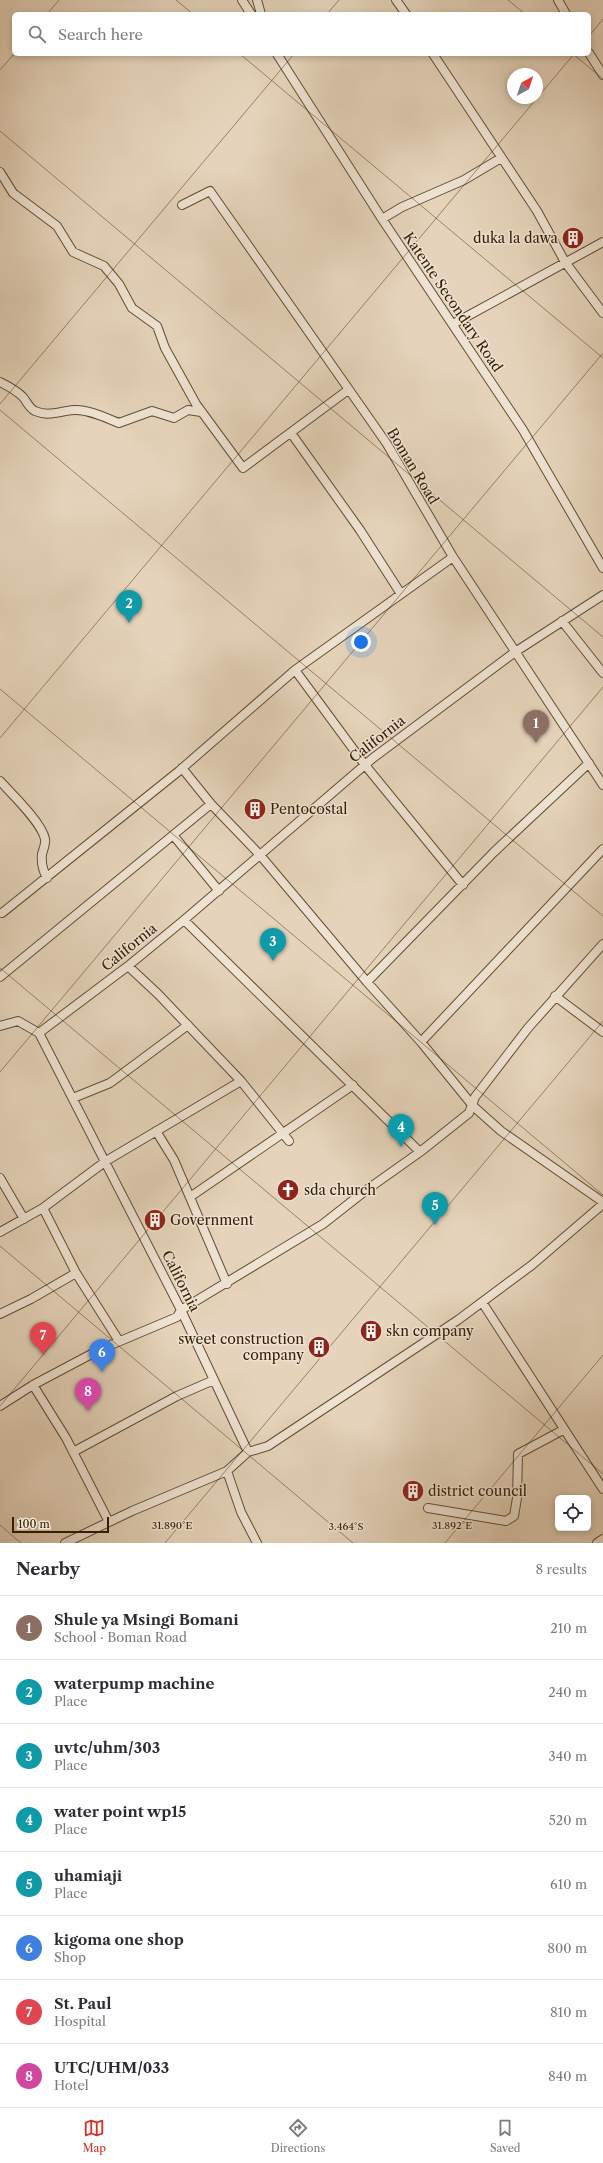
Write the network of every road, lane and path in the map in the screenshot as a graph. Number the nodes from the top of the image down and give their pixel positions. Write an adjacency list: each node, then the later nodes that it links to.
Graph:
1 (242, 0): 5 (street)
2 (257, 0): 6 (street)
3 (396, 0): 7 (street)
4 (558, 0): 8 (street)
5 (250, 12)
6 (260, 12)
7 (405, 12)
8 (565, 12)
9 (278, 56): 16 (street, Katente Secondary Road)
10 (434, 56): 13 (street)
11 (591, 56): 12 (street)
12 (603, 75)
13 (501, 158): 16 (street); 18 (street)
14 (0, 172): 23 (street)
15 (182, 205): 22 (street, Boman Road)
16 (382, 219): 20 (street, Katente Secondary Road)
17 (603, 242): 18 (street)
18 (565, 262): 19 (street); 20 (street)
19 (603, 313)
20 (453, 324): 26 (street, Katente Secondary Road)
21 (0, 382): 23 (street)
22 (348, 390): 24 (street); 25 (street, Boman Road)
23 (201, 412): 24 (street)
24 (291, 433): 27 (street)
25 (453, 557): 27 (street); 30 (street, Boman Road)
26 (603, 568)
27 (401, 594): 31 (street)
28 (603, 595): 29 (street, California)
29 (562, 621): 30 (street, California); 32 (street)
30 (515, 652): 33 (street, Boman Road); 34 (street, California)
31 (295, 670): 34 (street); 35 (street)
32 (603, 673)
33 (589, 763): 37 (street, Boman Road); 43 (street)
34 (365, 764): 41 (street, California); 43 (street)
35 (182, 768): 38 (street); 42 (street)
36 (0, 781): 42 (street)
37 (603, 785)
38 (211, 804): 39 (street); 41 (street)
39 (173, 835): 44 (street); 49 (street)
40 (603, 849): 56 (street)
41 (260, 856): 44 (street, California); 50 (street)
42 (46, 878): 45 (street)
43 (463, 885): 50 (street)
44 (219, 891): 46 (street, California)
45 (2, 913)
46 (184, 920): 48 (street, California); 58 (street)
47 (603, 944): 51 (street)
48 (128, 966): 52 (street); 55 (street, California)
49 (0, 977)
50 (368, 982): 56 (street)
51 (555, 996): 54 (street); 60 (street)
52 (188, 1025): 57 (street); 59 (street)
53 (0, 1026): 55 (street)
54 (603, 1032)
55 (39, 1033): 59 (street, California)
56 (422, 1042): 60 (street)
57 (241, 1081): 61 (street); 62 (street)
58 (353, 1085): 62 (street); 64 (street)
59 (73, 1098): 65 (street, California)
60 (473, 1106): 64 (street); 68 (street)
61 (156, 1130): 65 (street); 67 (street)
62 (282, 1132): 63 (street); 67 (street)
63 (289, 1141)
64 (420, 1152): 73 (street)
65 (106, 1161): 69 (street); 75 (street, California)
66 (0, 1178): 70 (street)
67 (190, 1196): 73 (street)
68 (603, 1203): 74 (street)
69 (43, 1208): 70 (street); 72 (street)
70 (24, 1219): 71 (street)
71 (0, 1232)
72 (76, 1273): 76 (street); 77 (street)
73 (227, 1284): 75 (street)
74 (482, 1302): 81 (street); 83 (street)
75 (181, 1310): 77 (street); 78 (street, California)
76 (0, 1314)
77 (119, 1341): 79 (street)
78 (214, 1380): 82 (street); 83 (street, California)
79 (33, 1385): 80 (street); 82 (street)
80 (0, 1406)
81 (563, 1430): 85 (street); 86 (street)
82 (73, 1452): 87 (street)
83 (248, 1452): 84 (street)
84 (227, 1471): 87 (street); 89 (street)
85 (603, 1489)
86 (428, 1508)
87 (109, 1522): 88 (street)
88 (65, 1543)
89 (258, 1543)

